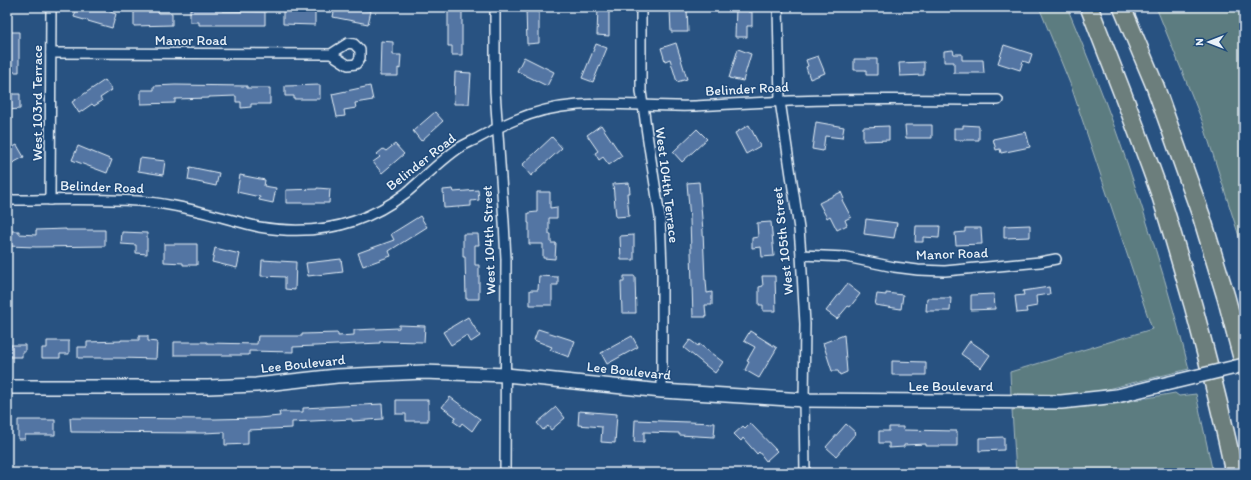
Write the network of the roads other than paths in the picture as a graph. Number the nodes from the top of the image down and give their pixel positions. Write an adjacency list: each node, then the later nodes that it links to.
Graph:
1 (51, 7): 7 (street, West 103rd Terrace)
2 (495, 7): 12 (street, West 104th Street)
3 (641, 7): 11 (street, West 104th Terrace)
4 (778, 7): 10 (street, West 105th Street)
5 (1088, 7): 24 (highway)
6 (1122, 7): 17 (highway)
7 (51, 53): 8 (street, Manor Road); 14 (street, West 103rd Terrace)
8 (331, 54)
9 (998, 100): 10 (street, Belinder Road)
10 (780, 101): 11 (street, Belinder Road); 15 (street, West 105th Street)
11 (643, 105): 12 (street, Belinder Road); 20 (street, West 104th Terrace)
12 (497, 128): 14 (street, Belinder Road); 18 (street, West 104th Street)
13 (7, 200): 14 (street, Belinder Road)
14 (50, 200)
15 (801, 255): 16 (street, Manor Road); 21 (street, West 105th Street)
16 (1056, 259)
17 (1244, 365): 21 (street, Lee Boulevard, bridge)
18 (506, 374): 19 (street, Lee Boulevard); 20 (street, Lee Boulevard); 22 (street, West 104th Street)
19 (7, 387)
20 (662, 391): 21 (street, Lee Boulevard)
21 (804, 400): 23 (street, West 105th Street)
22 (505, 473)
23 (805, 473)
24 (1234, 473)

